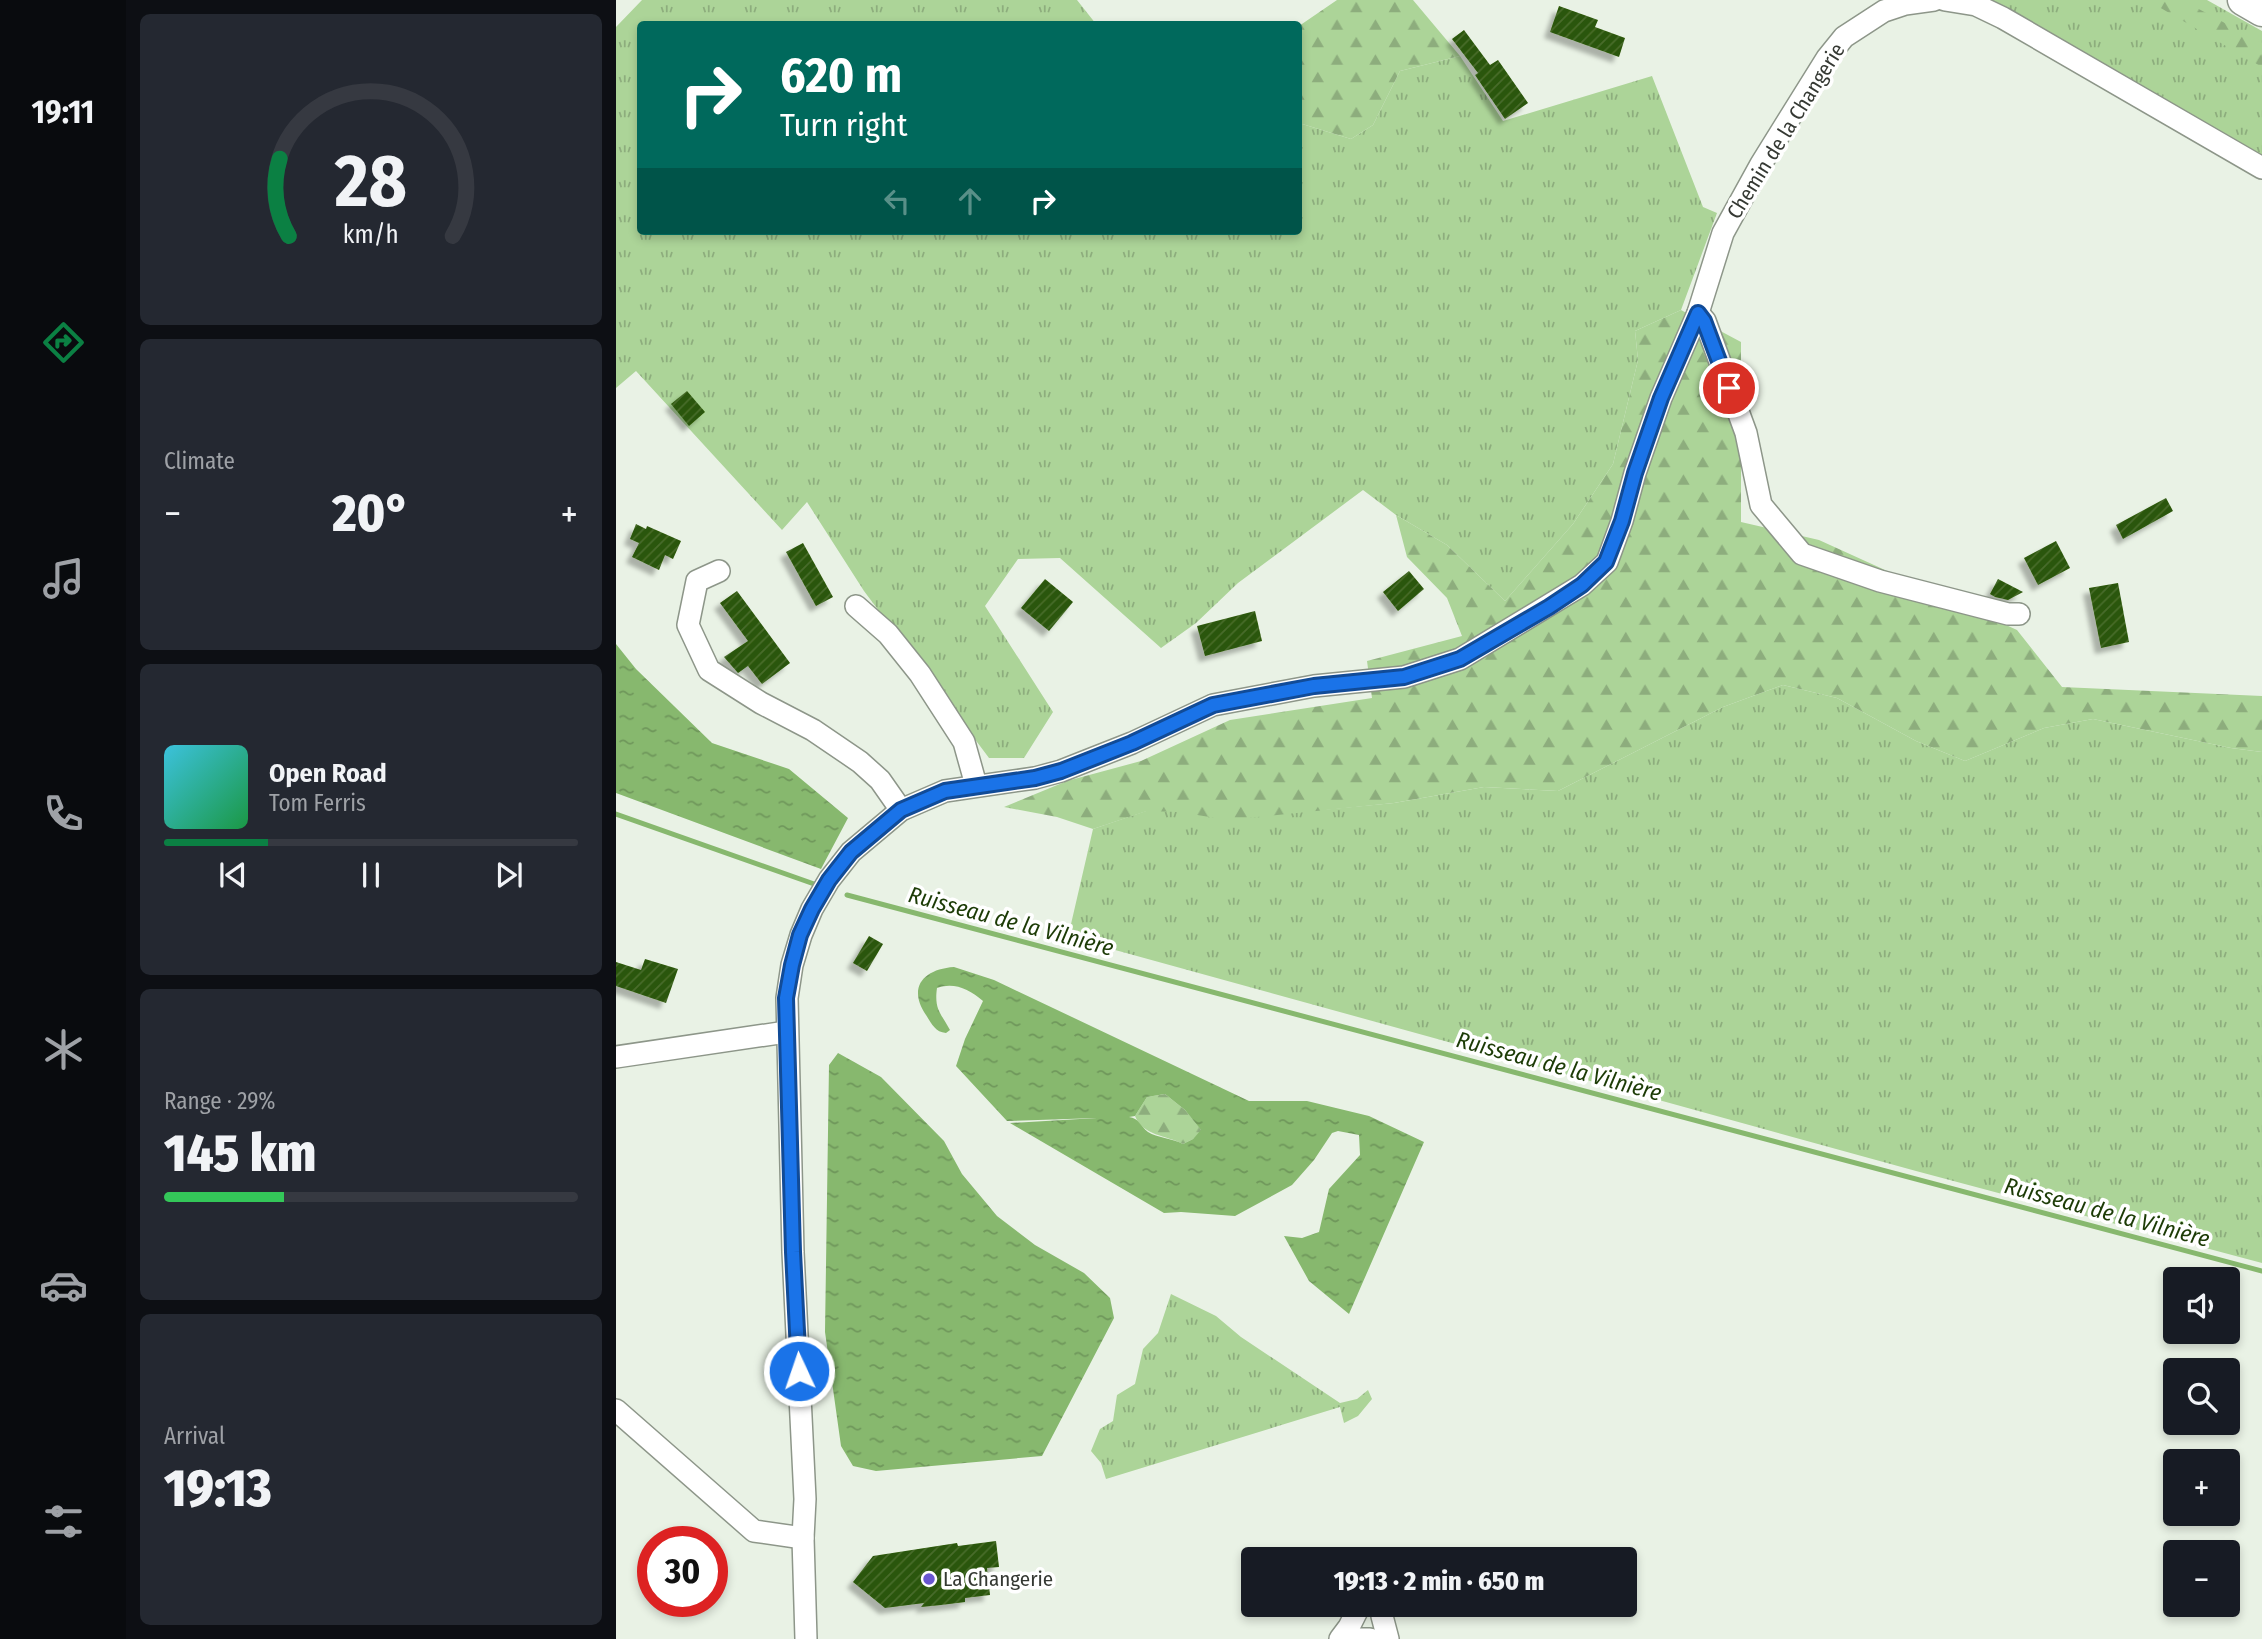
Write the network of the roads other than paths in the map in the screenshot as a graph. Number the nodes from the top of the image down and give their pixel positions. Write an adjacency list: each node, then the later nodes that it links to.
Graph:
1 (1934, 0): 6 (street, Chemin de la Changerie)
2 (1945, 0): 5 (street)
3 (2243, 0): 4 (highway)
4 (2262, 11)
5 (2262, 168)
6 (1698, 313): 9 (street); 10 (street, Chemin de la Changerie)
7 (719, 571): 11 (street)
8 (856, 606): 10 (street)
9 (2020, 614)
10 (976, 785): 11 (street, Chemin de la Changerie)
11 (901, 810): 12 (street, Chemin de la Changerie)
12 (786, 1032): 13 (street); 15 (street, Chemin de la Changerie)
13 (616, 1057)
14 (616, 1410): 15 (street)
15 (803, 1538): 18 (street, Chemin de la Changerie)
16 (1354, 1617): 19 (street)
17 (1382, 1617): 22 (street)
18 (806, 1639)
19 (1340, 1639)
20 (1348, 1639): 21 (street)
21 (1370, 1639)
22 (1388, 1639)

